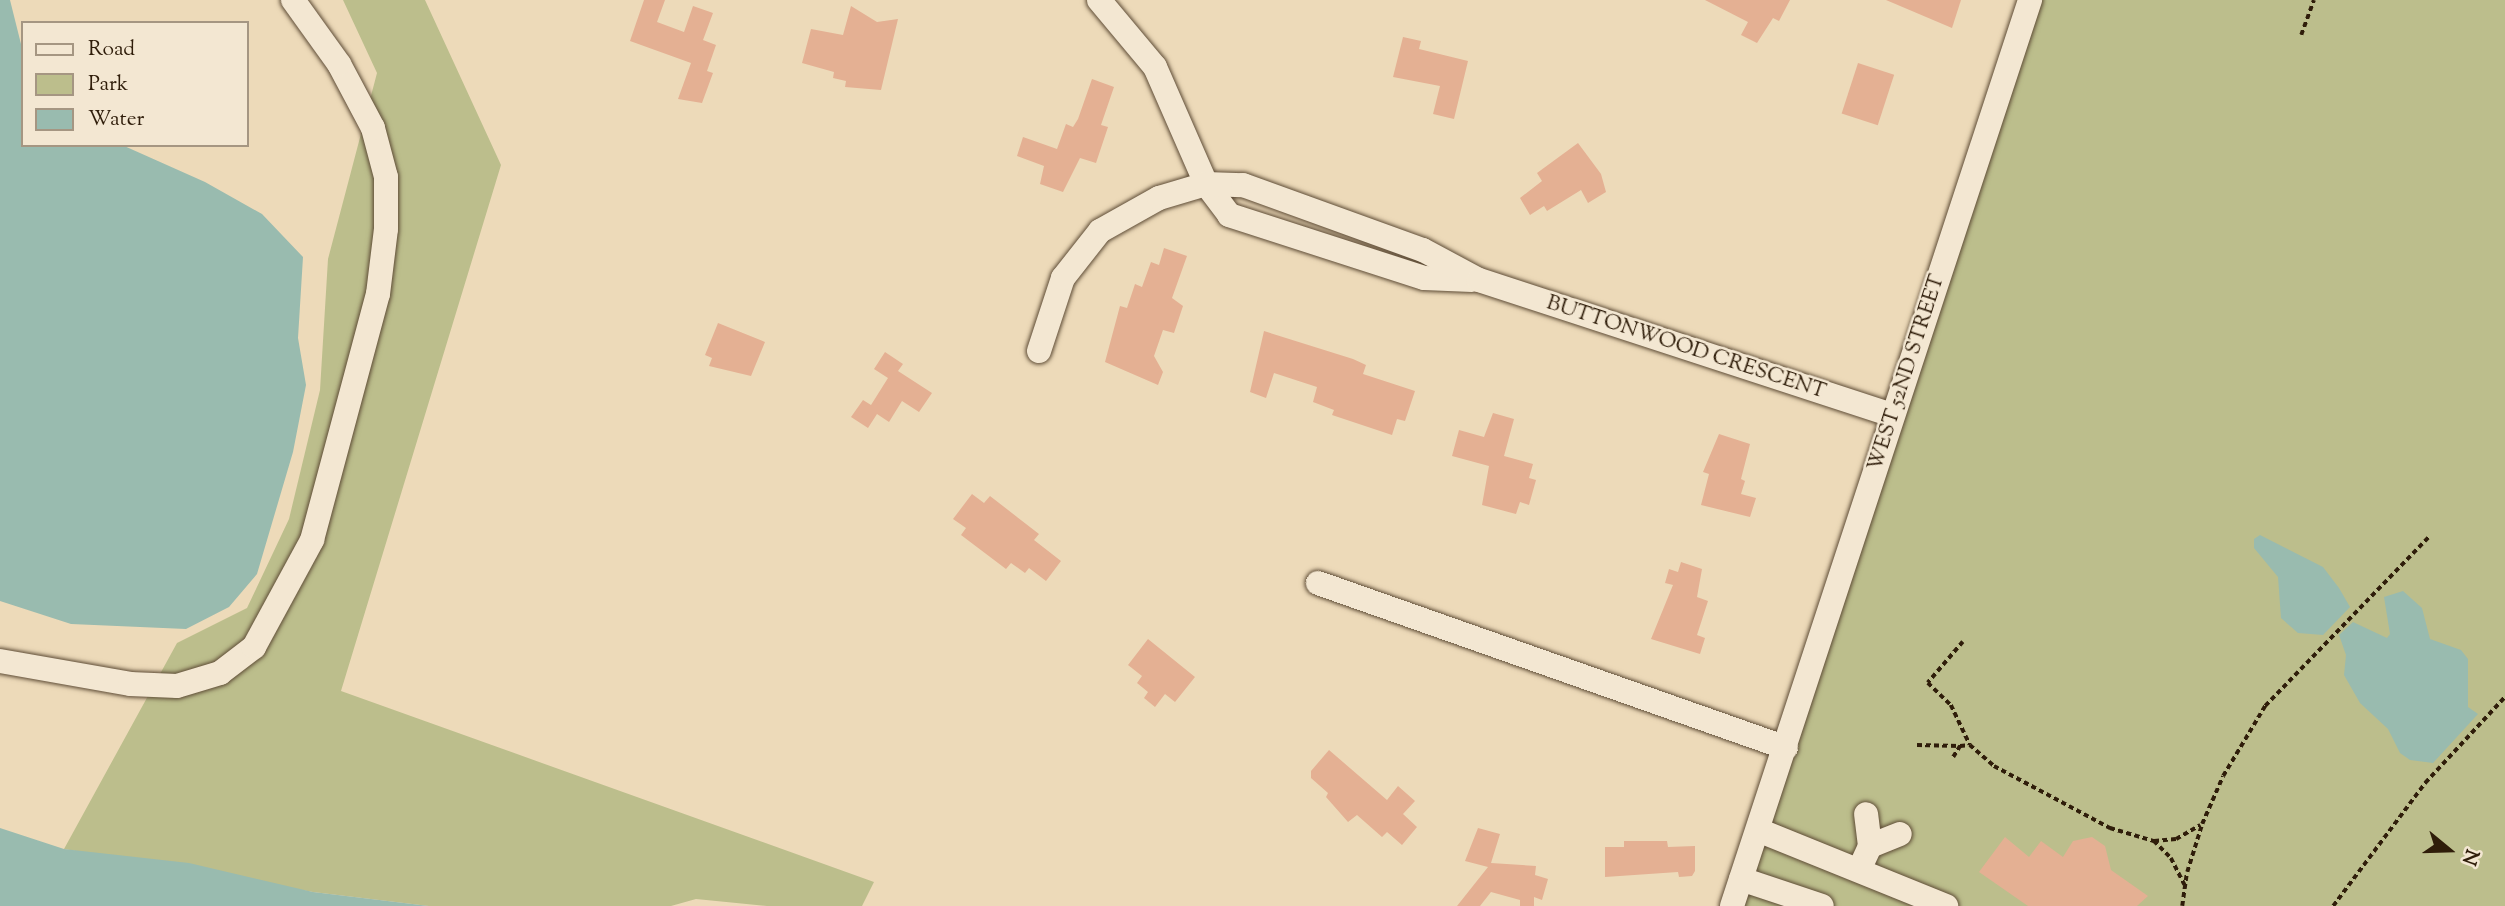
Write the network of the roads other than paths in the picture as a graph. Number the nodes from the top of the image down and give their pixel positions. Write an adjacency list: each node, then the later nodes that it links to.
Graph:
1 (293, 0): 8 (street)
2 (1099, 0): 4 (street)
3 (2030, 0): 6 (street, WEST 52ND STREET)
4 (1206, 184): 5 (street); 6 (street, BUTTONWOOD CRESCENT)
5 (1039, 351)
6 (1893, 415): 9 (street, WEST 52ND STREET)
7 (1318, 583): 9 (street)
8 (0, 661)
9 (1786, 748): 11 (street, WEST 52ND STREET)
10 (1866, 814): 13 (street)
11 (1758, 830): 14 (street); 15 (street, WEST 52ND STREET)
12 (1900, 834): 13 (street)
13 (1870, 846): 14 (street)
14 (1859, 870): 18 (street)
15 (1741, 878): 16 (street, WEST 52ND STREET); 17 (street)
16 (1732, 906)
17 (1822, 906)
18 (1946, 906)

